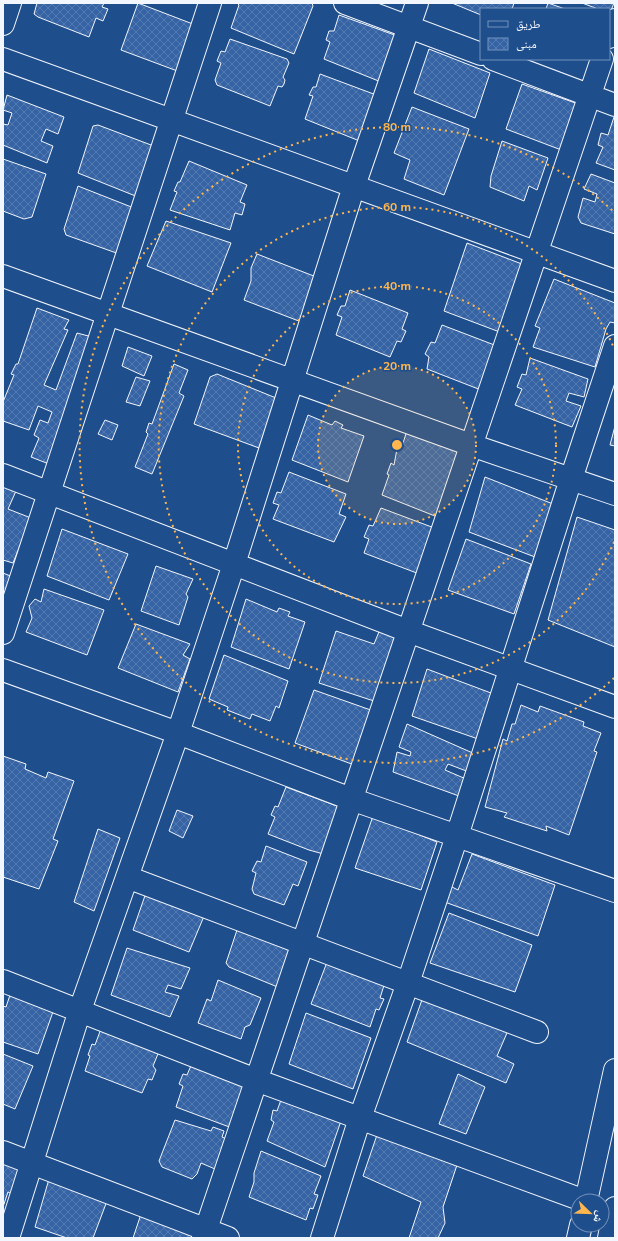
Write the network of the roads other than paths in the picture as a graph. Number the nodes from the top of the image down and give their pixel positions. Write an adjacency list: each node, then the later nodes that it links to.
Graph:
1 (10, 3): 6 (main road)
2 (210, 3): 15 (main road)
3 (345, 3): 7 (main road)
4 (417, 3): 7 (main road)
5 (615, 20): 8 (main road)
6 (3, 24)
7 (408, 27): 9 (main road); 16 (main road)
8 (610, 35)
9 (480, 54)
10 (3, 59): 15 (main road)
11 (497, 60): 13 (main road)
12 (602, 60): 13 (main road)
13 (590, 95): 14 (main road); 17 (main road)
14 (615, 105)
15 (172, 120): 16 (main road); 20 (main road)
16 (354, 186): 17 (main road); 22 (main road)
17 (536, 252): 19 (main road); 23 (main road)
18 (3, 276): 20 (main road)
19 (615, 281)
20 (109, 313): 22 (main road); 26 (main road)
21 (615, 346): 25 (main road)
22 (293, 380): 23 (main road); 28 (main road)
23 (471, 445): 25 (main road); 29 (main road)
24 (3, 475): 26 (main road)
25 (571, 479): 27 (main road); 31 (main road)
26 (49, 493): 28 (main road); 30 (main road)
27 (615, 494)
28 (234, 564): 29 (main road); 34 (main road)
29 (408, 631): 31 (main road); 35 (main road)
30 (3, 632)
31 (511, 668): 33 (main road); 36 (main road)
32 (3, 670): 34 (main road)
33 (615, 707)
34 (178, 733): 35 (main road); 37 (main road)
35 (351, 800): 36 (main road); 39 (main road)
36 (457, 836): 38 (main road); 41 (main road)
37 (127, 876): 39 (main road); 42 (main road)
38 (615, 890)
39 (303, 943): 41 (main road); 45 (main road)
40 (3, 981): 42 (main road)
41 (408, 983): 43 (main road); 46 (main road)
42 (80, 1010): 45 (main road); 48 (main road)
43 (537, 1032)
44 (615, 1070): 49 (main road)
45 (256, 1080): 46 (main road); 52 (main road)
46 (360, 1118): 50 (main road); 55 (main road)
47 (3, 1152): 48 (main road)
48 (32, 1163): 52 (main road); 53 (main road)
49 (588, 1193)
50 (570, 1195)
51 (615, 1208): 56 (main road)
52 (204, 1234): 54 (main road)
53 (8, 1238)
54 (228, 1238)
55 (322, 1238)
56 (609, 1238)

